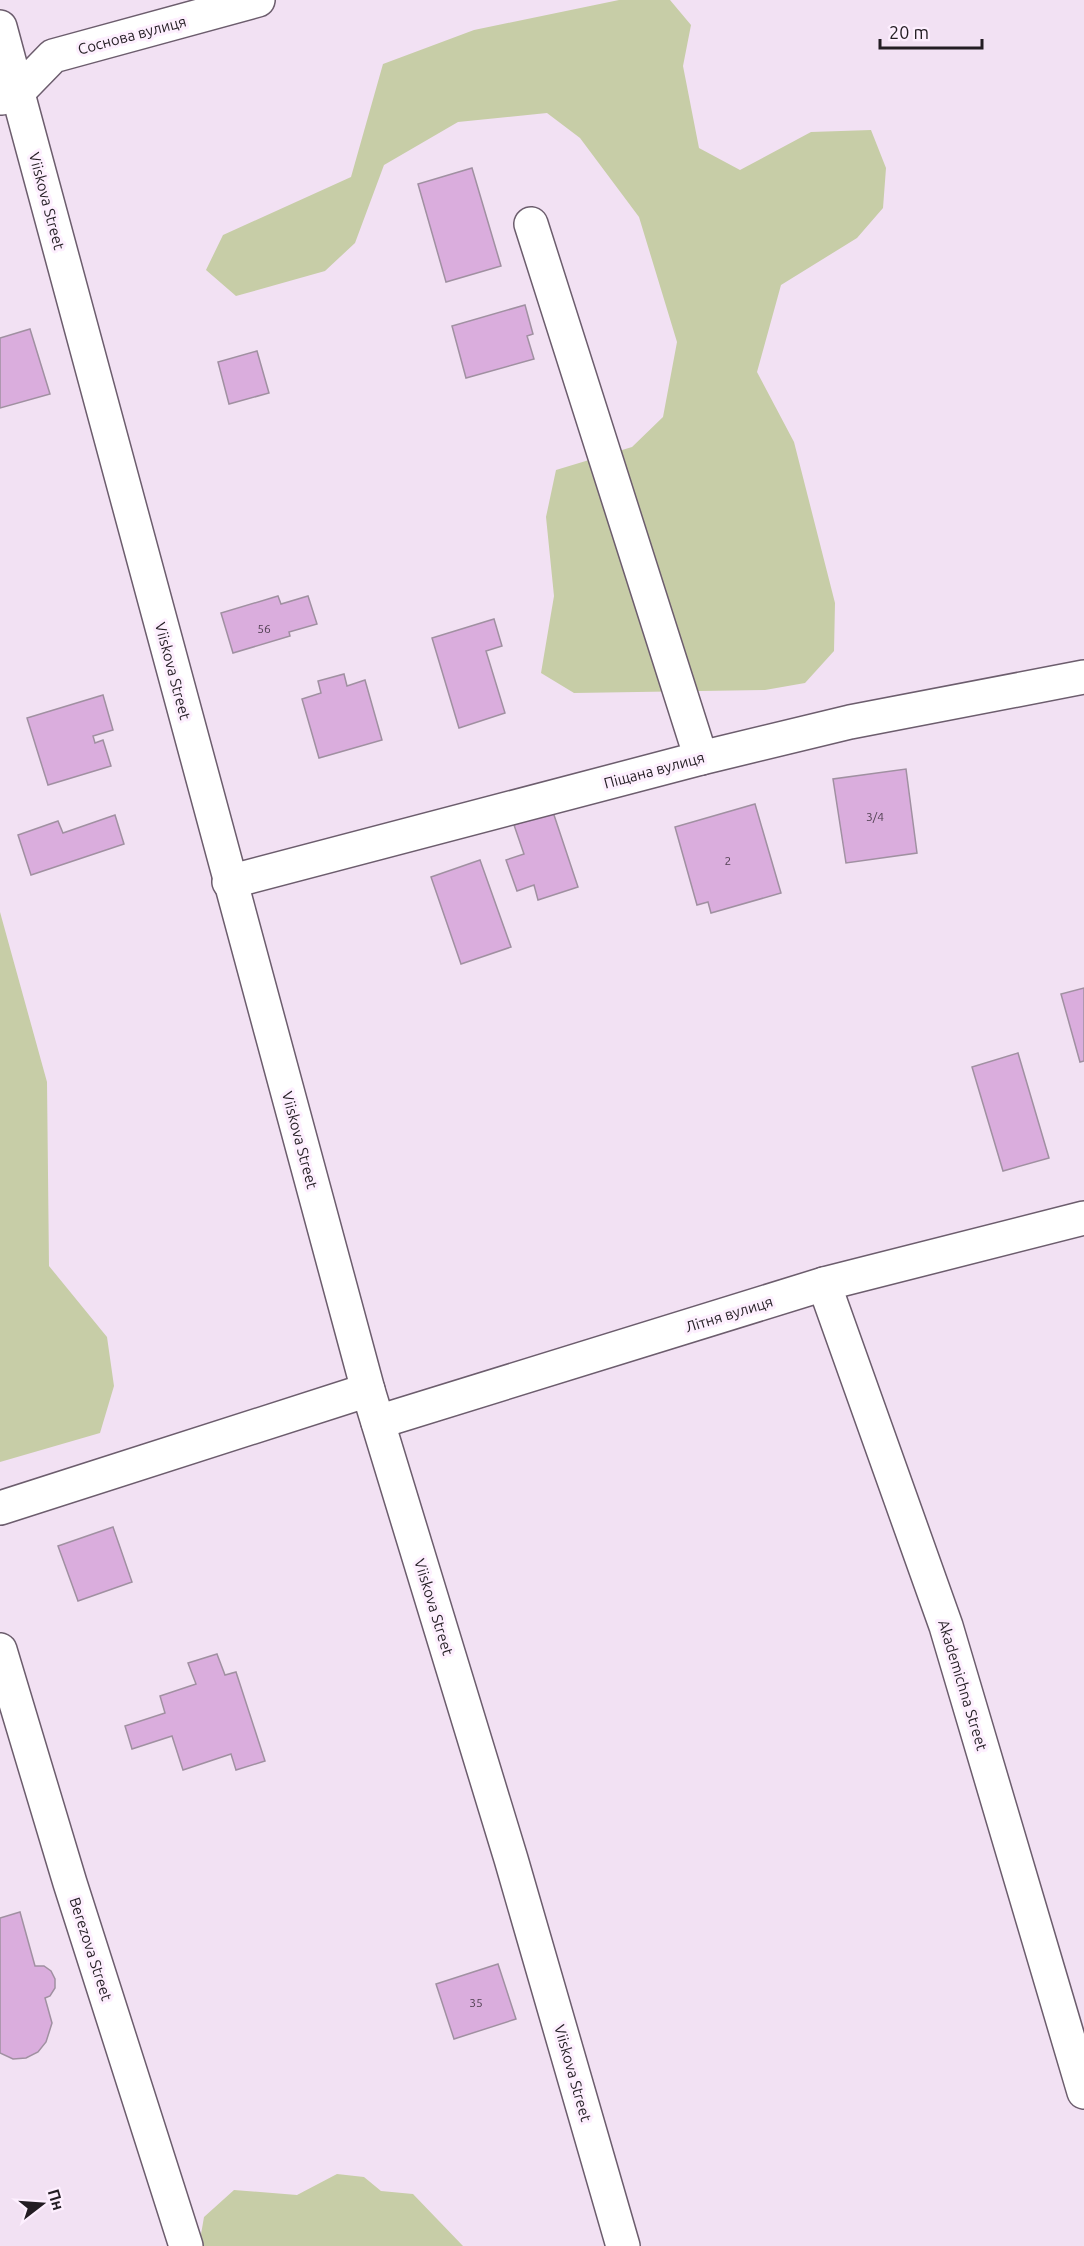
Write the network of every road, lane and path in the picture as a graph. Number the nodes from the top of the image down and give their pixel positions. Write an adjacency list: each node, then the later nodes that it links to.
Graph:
1 (258, 0): 3 (street, Соснова вулиця)
2 (0, 27): 3 (street, Viiskova Street)
3 (9, 95): 7 (street, Viiskova Street)
4 (531, 224): 6 (street)
5 (1084, 677): 6 (street, Піщана вулиця)
6 (701, 758): 7 (street, Піщана вулиця)
7 (229, 882): 10 (street, Viiskova Street)
8 (1084, 1218): 9 (street, Літня вулиця)
9 (824, 1284): 11 (street, Літня вулиця); 14 (street, Akademichna Street)
10 (368, 1390): 11 (street, Viiskova Street); 12 (street)
11 (378, 1422): 16 (street, Viiskova Street)
12 (0, 1508)
13 (0, 1650): 15 (street, Berezova Street)
14 (1084, 2092)
15 (186, 2246)
16 (623, 2246)

